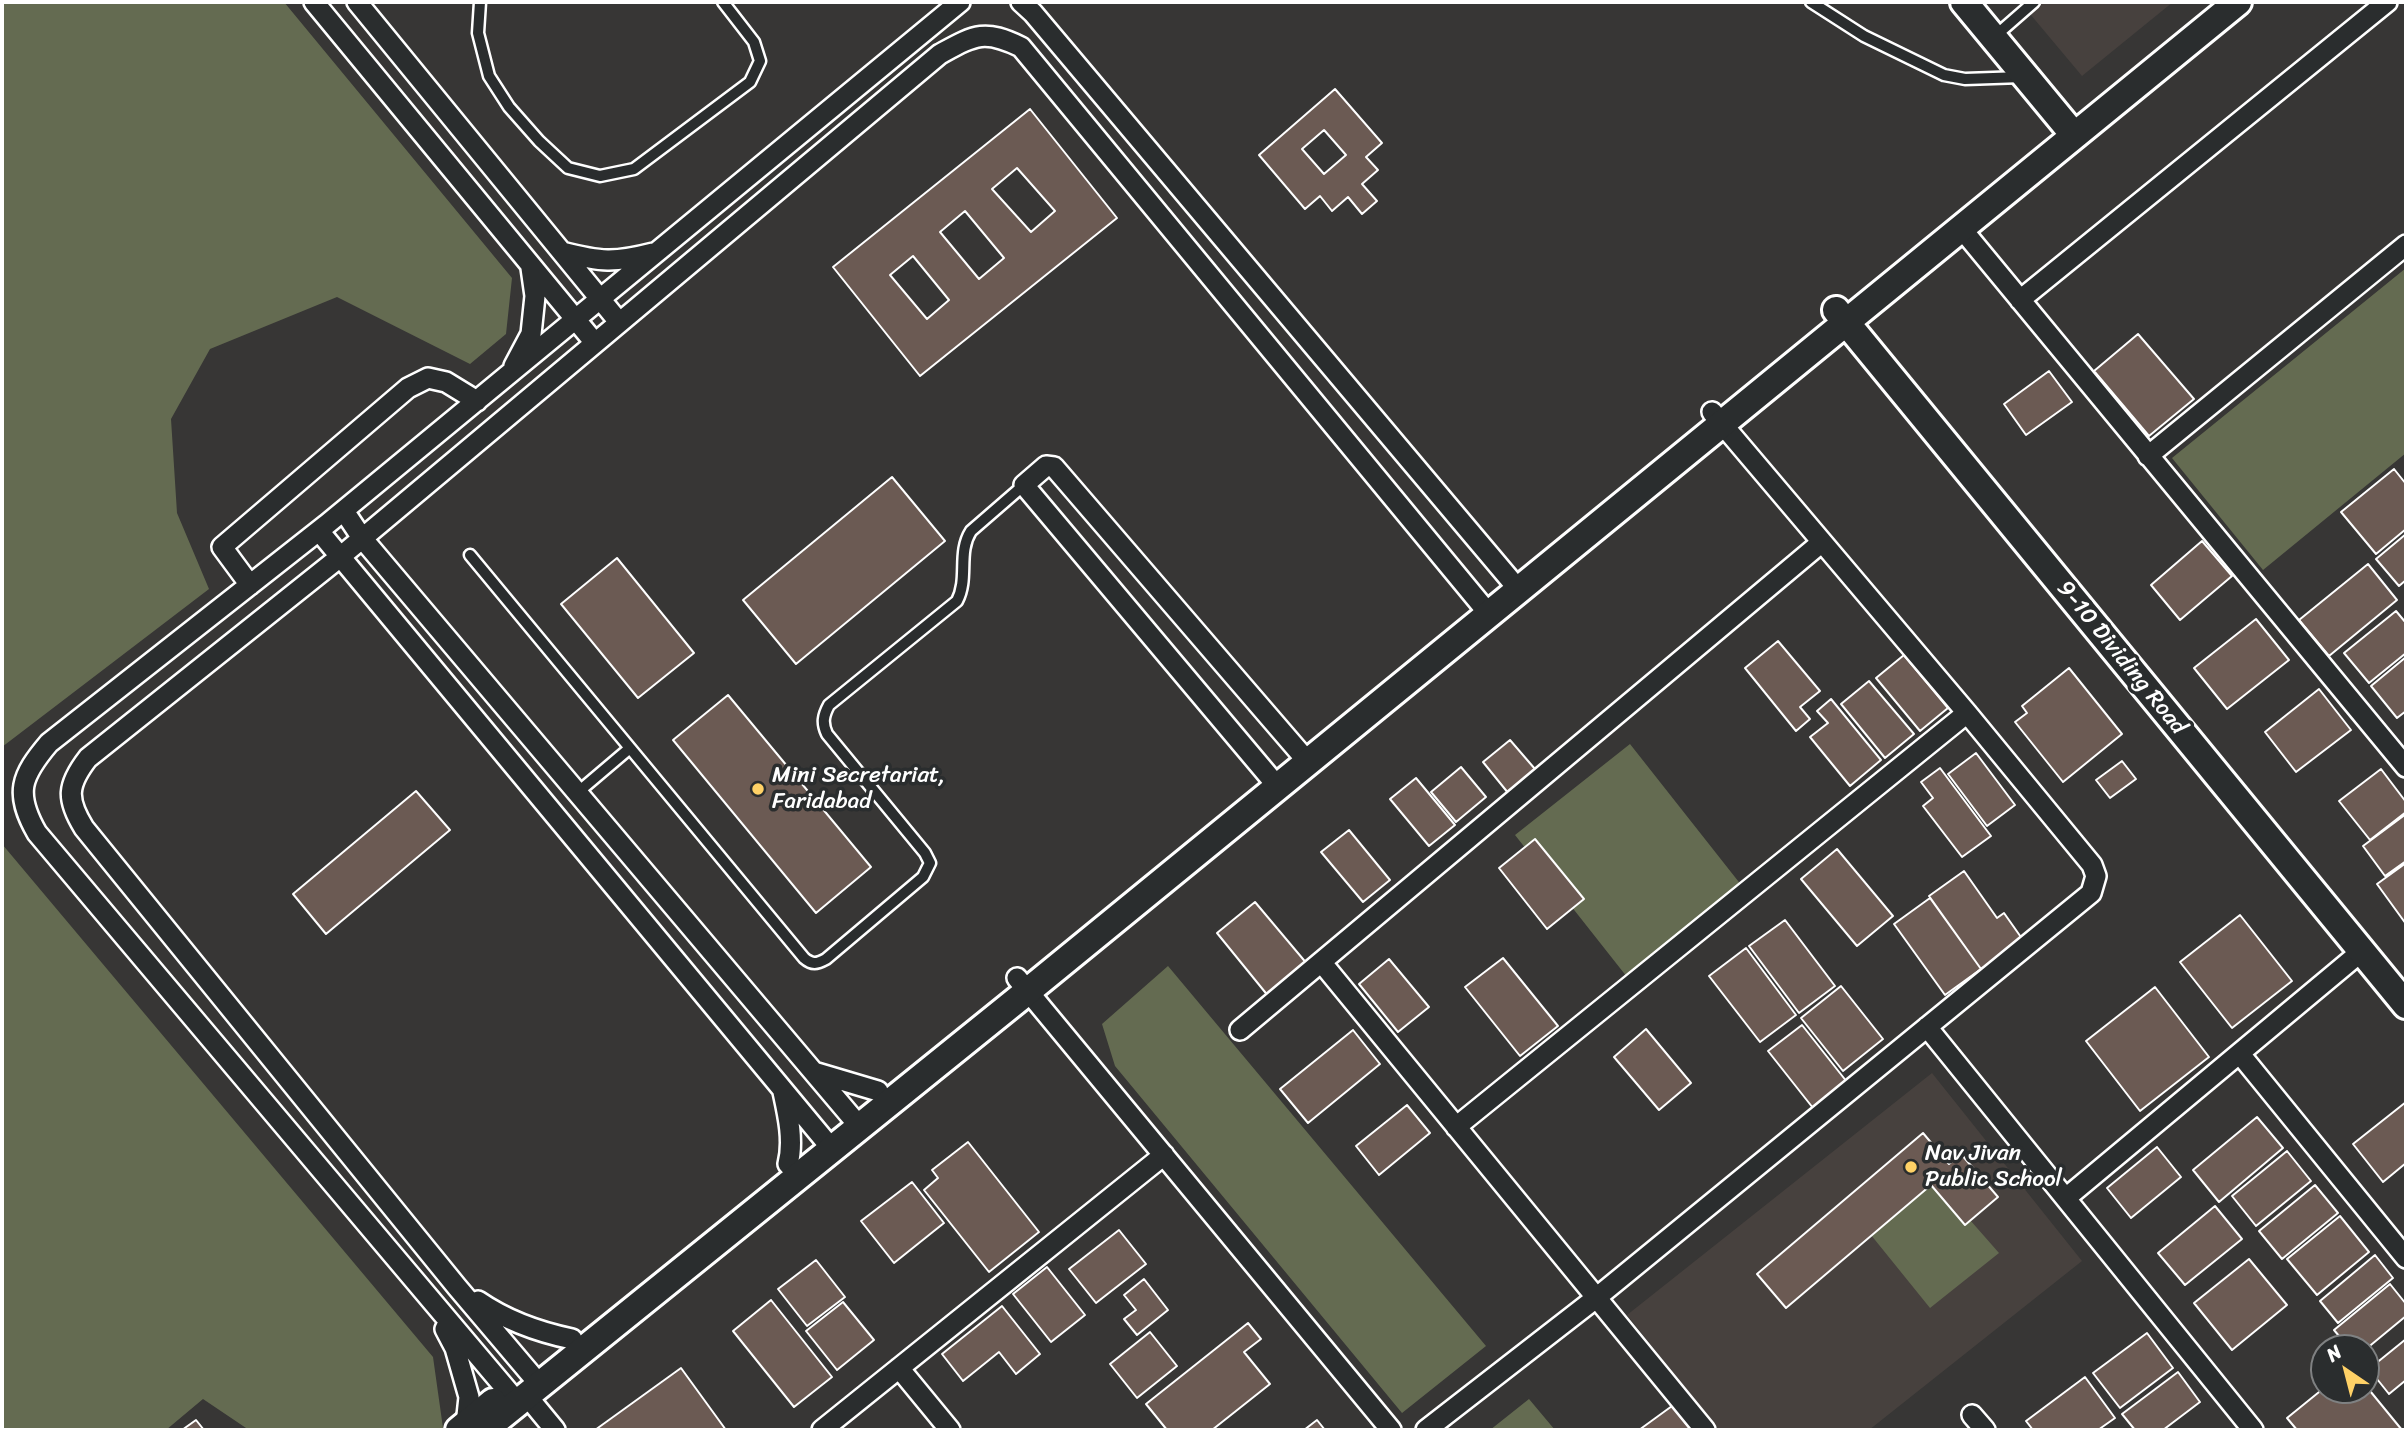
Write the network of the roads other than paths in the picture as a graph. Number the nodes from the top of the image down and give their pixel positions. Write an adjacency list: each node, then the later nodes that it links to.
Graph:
1 (314, 2): 20 (street)
2 (357, 2): 18 (street)
3 (480, 2): 4 (lane)
4 (723, 2)
5 (960, 2): 19 (street)
6 (1021, 2): 38 (street)
7 (1811, 2): 14 (lane)
8 (1964, 2): 13 (street)
9 (2034, 2): 13 (lane)
10 (2213, 2): 15 (street)
11 (2238, 2): 15 (street)
12 (2387, 2): 22 (street)
13 (1993, 37): 14 (street)
14 (2026, 77): 15 (street)
15 (2069, 129): 16 (street); 23 (street)
16 (1961, 228): 22 (street); 23 (street)
17 (2406, 245): 30 (street)
18 (562, 252): 19 (street); 21 (street)
19 (657, 252): 21 (street)
20 (530, 265): 24 (street); 27 (street)
21 (600, 299): 24 (street); 25 (street)
22 (2020, 300): 30 (street)
23 (1840, 316): 29 (street); 47 (street, 9-10 Dividing Road)
24 (575, 320): 26 (street); 27 (street)
25 (619, 323): 26 (street); 40 (street)
26 (594, 343): 34 (street)
27 (510, 373): 28 (street)
28 (477, 401): 32 (street); 39 (street)
29 (1716, 417): 35 (street); 38 (street)
30 (2148, 456): 44 (street)
31 (1024, 485): 42 (lane); 43 (street); 45 (street)
32 (344, 511): 33 (street); 34 (street)
33 (319, 531): 37 (street); 39 (street)
34 (362, 538): 37 (street); 46 (street)
35 (1822, 542): 41 (street); 48 (street)
36 (470, 555): 42 (lane)
37 (340, 557): 55 (street); 64 (street)
38 (1513, 584): 40 (street)
39 (250, 585): 66 (street)
40 (1484, 608): 43 (street)
41 (1967, 713): 51 (street); 58 (street)
42 (630, 748): 46 (lane)
43 (1303, 756): 45 (street)
44 (2406, 767)
45 (1273, 780): 49 (street)
46 (577, 793): 54 (street)
47 (2362, 951): 50 (street, 9-10 Dividing Road); 53 (street)
48 (1322, 963): 52 (street); 58 (street)
49 (1023, 985): 56 (street); 57 (street); 60 (street)
50 (2406, 1005)
51 (1927, 1027): 62 (street); 65 (street)
52 (1240, 1030)
53 (2240, 1054): 62 (street); 63 (street)
54 (813, 1072): 56 (street); 57 (street)
55 (782, 1088): 59 (street); 61 (street)
56 (878, 1091): 57 (street)
57 (854, 1121): 59 (street)
58 (1456, 1127): 65 (street)
59 (827, 1143): 61 (street); 69 (street)
60 (1164, 1155): 68 (street); 75 (street)
61 (788, 1164): 67 (street)
62 (2066, 1198): 79 (street)
63 (2406, 1258)
64 (457, 1287): 67 (street); 69 (street)
65 (1596, 1298): 76 (street); 77 (street)
66 (430, 1299): 69 (street); 71 (street)
67 (572, 1339): 69 (street)
68 (899, 1368): 73 (street); 74 (street)
69 (524, 1389): 71 (street); 72 (street)
70 (1972, 1415): 78 (street)
71 (470, 1428)
72 (555, 1430)
73 (822, 1430)
74 (950, 1430)
75 (1391, 1430)
76 (1426, 1430)
77 (1705, 1430)
78 (1985, 1430)
79 (2253, 1430)

